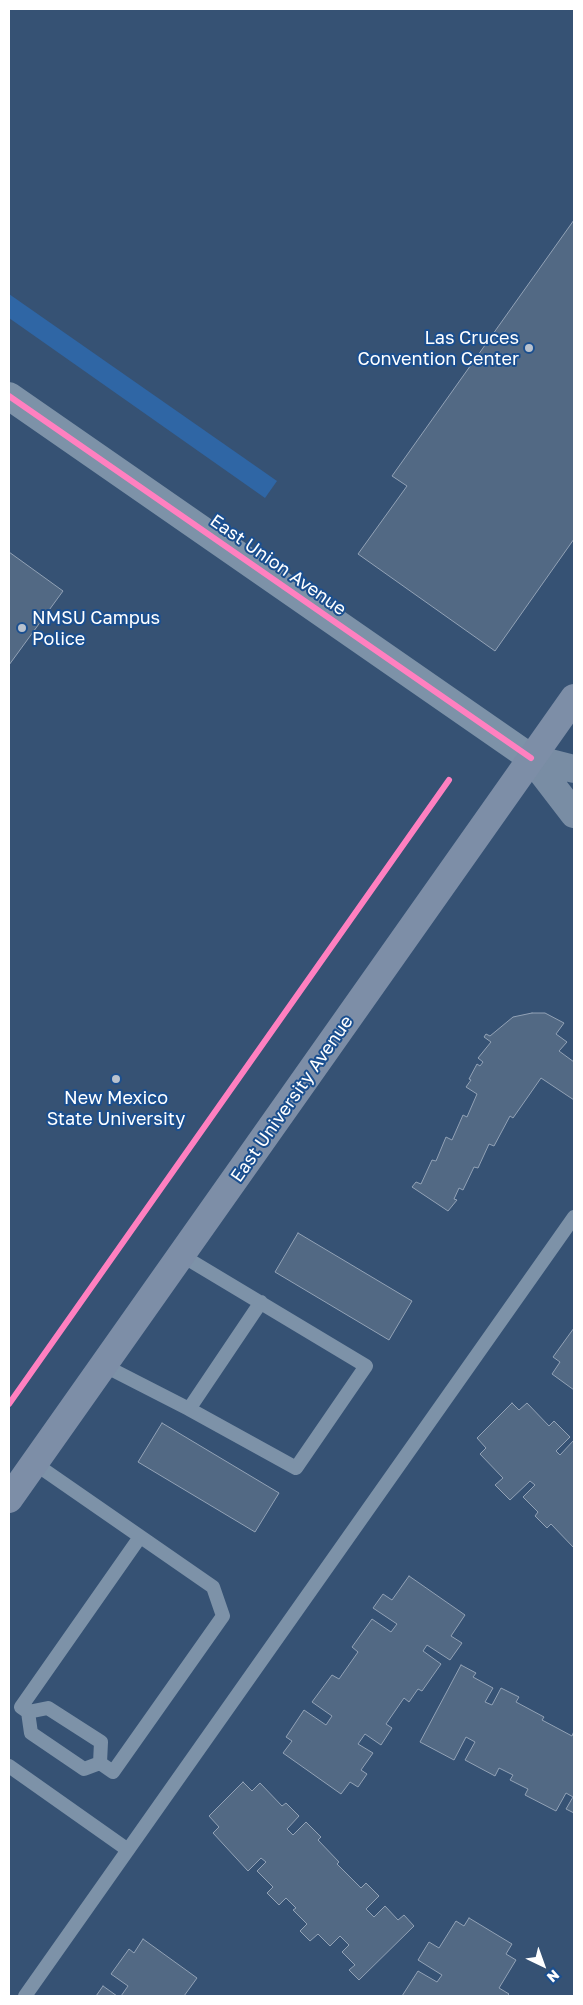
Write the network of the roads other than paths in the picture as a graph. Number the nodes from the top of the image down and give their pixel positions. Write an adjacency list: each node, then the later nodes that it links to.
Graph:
1 (9, 396): 3 (street, East Union Avenue)
2 (574, 698): 3 (main road, East University Avenue)
3 (531, 758): 4 (main road); 5 (main road); 7 (main road, East University Avenue)
4 (574, 769)
5 (574, 814)
6 (574, 1217): 17 (lane)
7 (181, 1255): 8 (lane); 9 (main road, East University Avenue)
8 (261, 1302): 10 (lane); 10 (lane)
9 (103, 1365): 10 (lane); 11 (main road, East University Avenue)
10 (189, 1408)
11 (34, 1463): 12 (main road, East University Avenue); 13 (lane)
12 (9, 1499)
13 (140, 1536): 14 (lane); 15 (lane)
14 (28, 1712): 15 (lane); 15 (lane)
15 (100, 1763)
16 (9, 1766): 17 (lane)
17 (128, 1850): 18 (lane)
18 (25, 1996)

